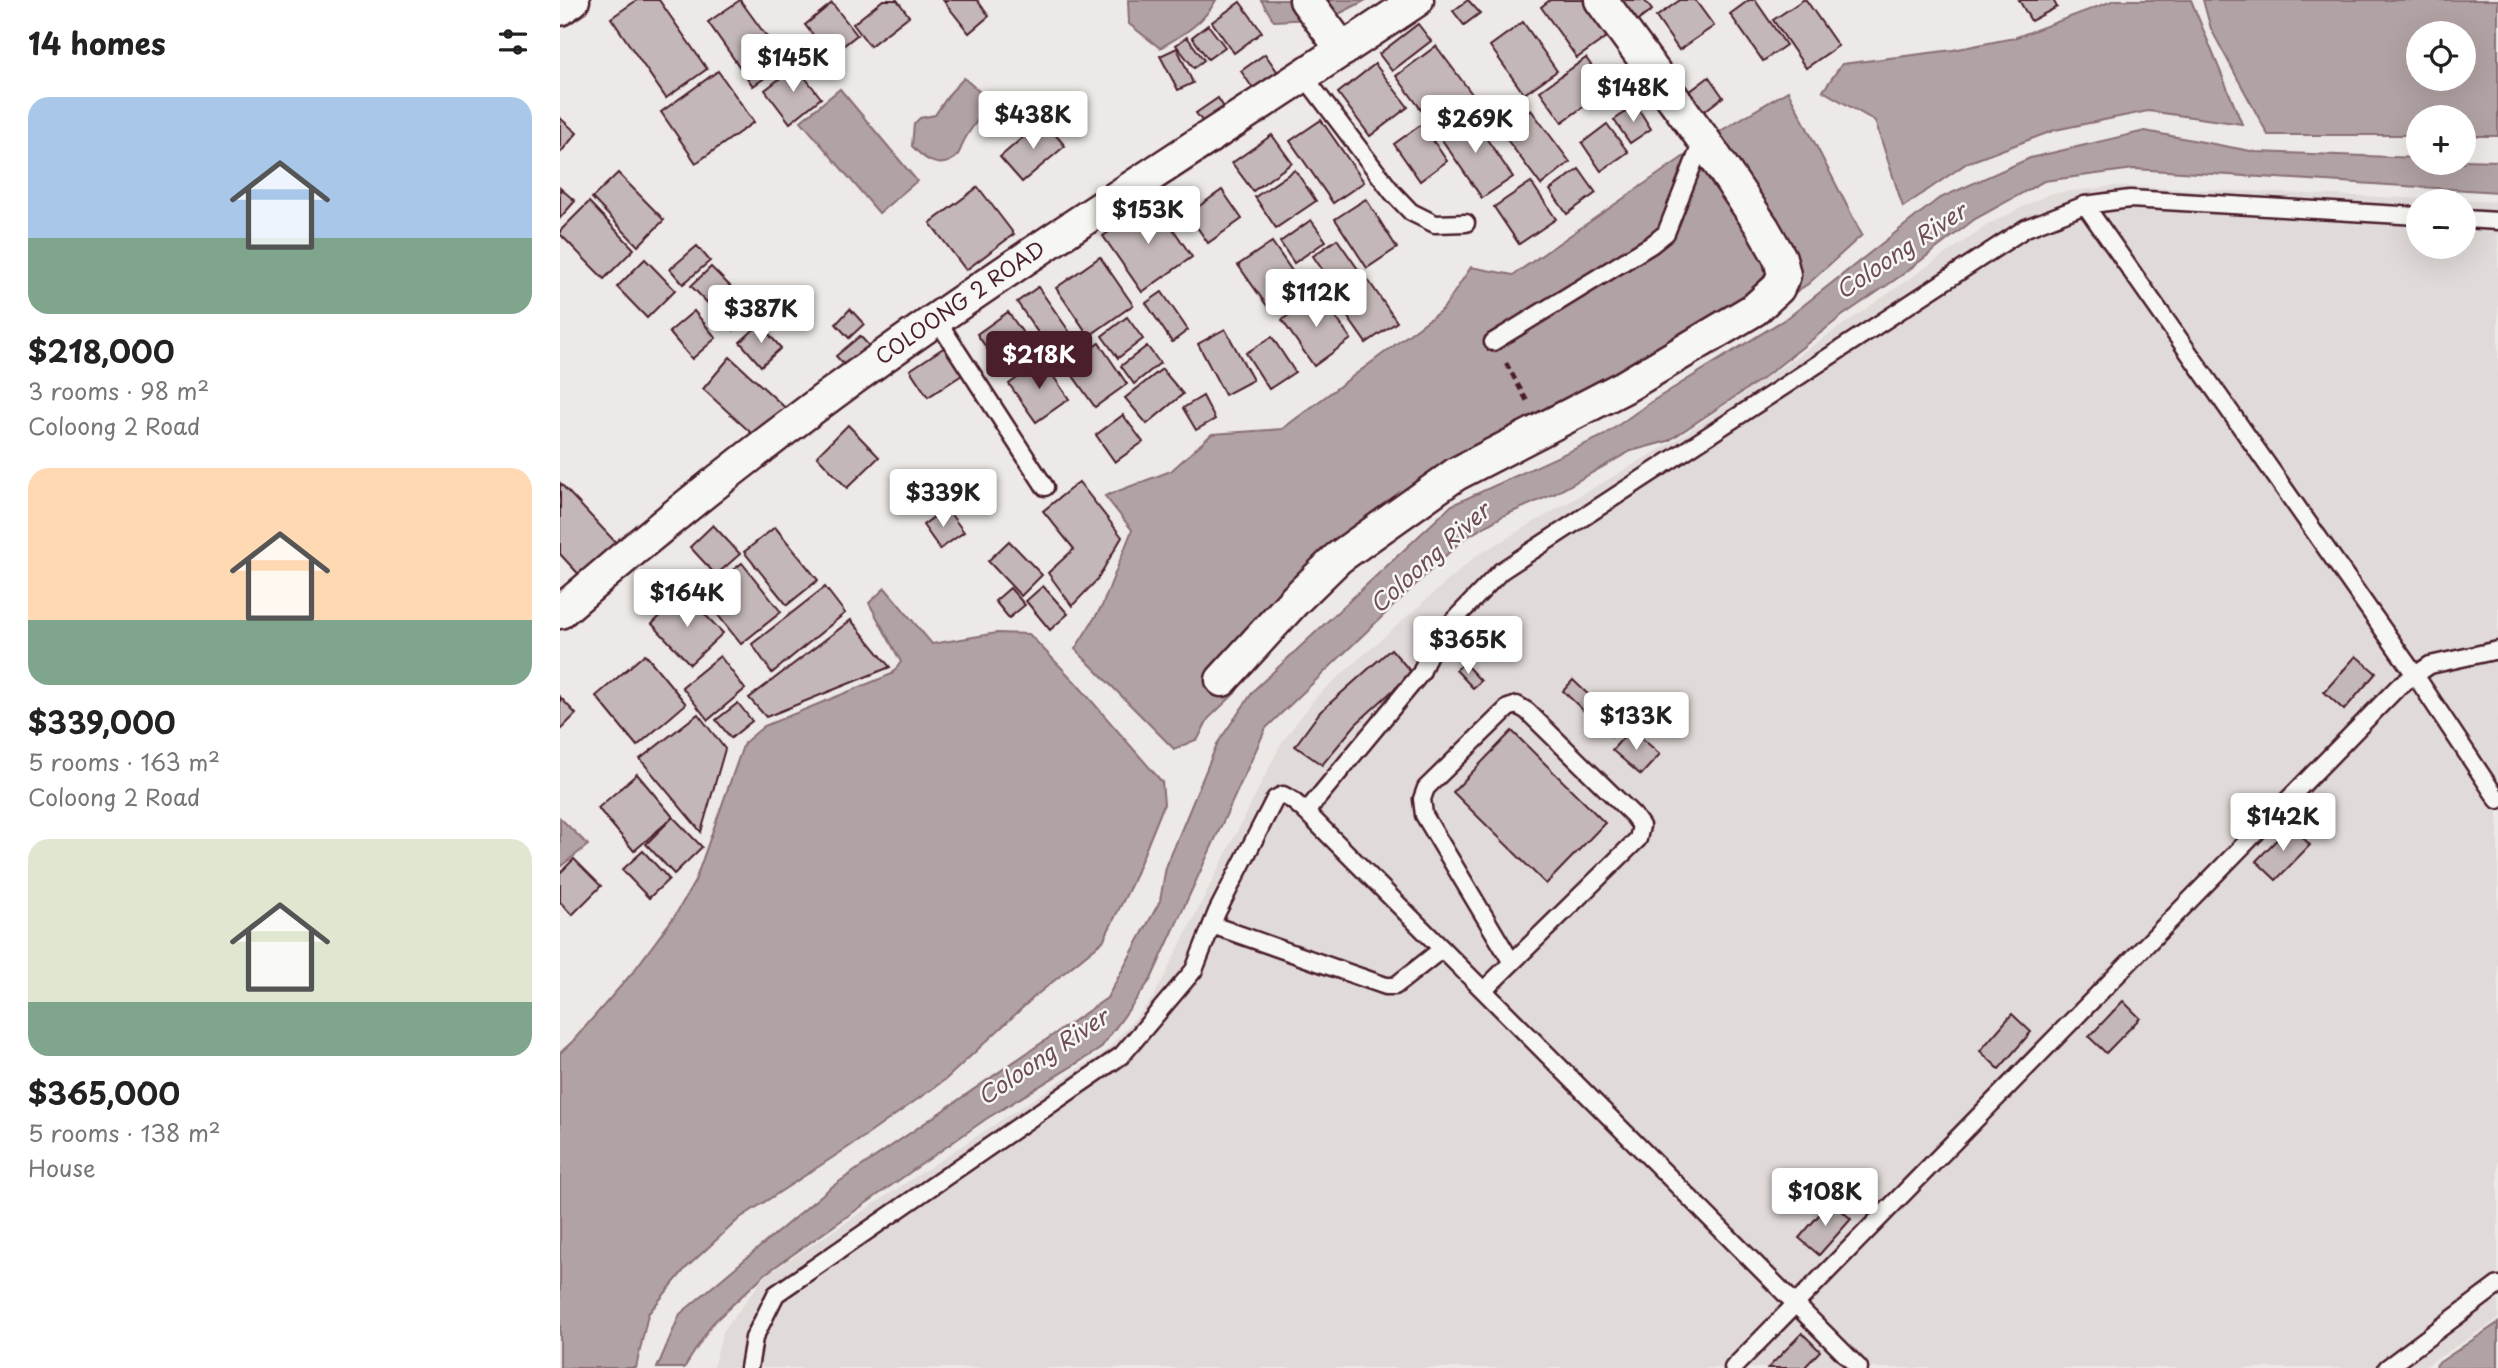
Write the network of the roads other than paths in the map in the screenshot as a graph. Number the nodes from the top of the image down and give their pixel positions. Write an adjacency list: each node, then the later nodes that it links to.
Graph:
1 (573, 0): 5 (street)
2 (1306, 0): 6 (street)
3 (1417, 0): 6 (street, COLOONG 2 ROAD)
4 (1601, 0): 8 (street)
5 (560, 9)
6 (1343, 50): 7 (street, COLOONG 2 ROAD)
7 (1304, 76): 13 (lane); 14 (street, COLOONG 2 ROAD)
8 (1703, 139): 15 (lane); 20 (street)
9 (2085, 205): 10 (lane); 19 (lane); 22 (lane)
10 (2406, 215)
11 (2476, 220): 12 (lane)
12 (2498, 221)
13 (1466, 223)
14 (937, 320): 16 (lane); 17 (street, COLOONG 2 ROAD)
15 (1493, 342)
16 (1045, 486)
17 (560, 612)
18 (2498, 650): 19 (lane)
19 (2415, 675): 21 (lane); 28 (lane)
20 (1223, 680)
21 (2498, 800)
22 (1306, 813): 23 (lane); 24 (lane)
23 (1212, 925): 24 (lane); 29 (lane)
24 (1442, 949): 26 (lane)
25 (1511, 961): 25 (lane); 26 (lane)
26 (1484, 990): 28 (lane)
27 (2498, 1285): 32 (lane)
28 (1797, 1305): 30 (lane); 31 (lane)
29 (749, 1368)
30 (1733, 1368)
31 (1859, 1368)
32 (2387, 1368)

